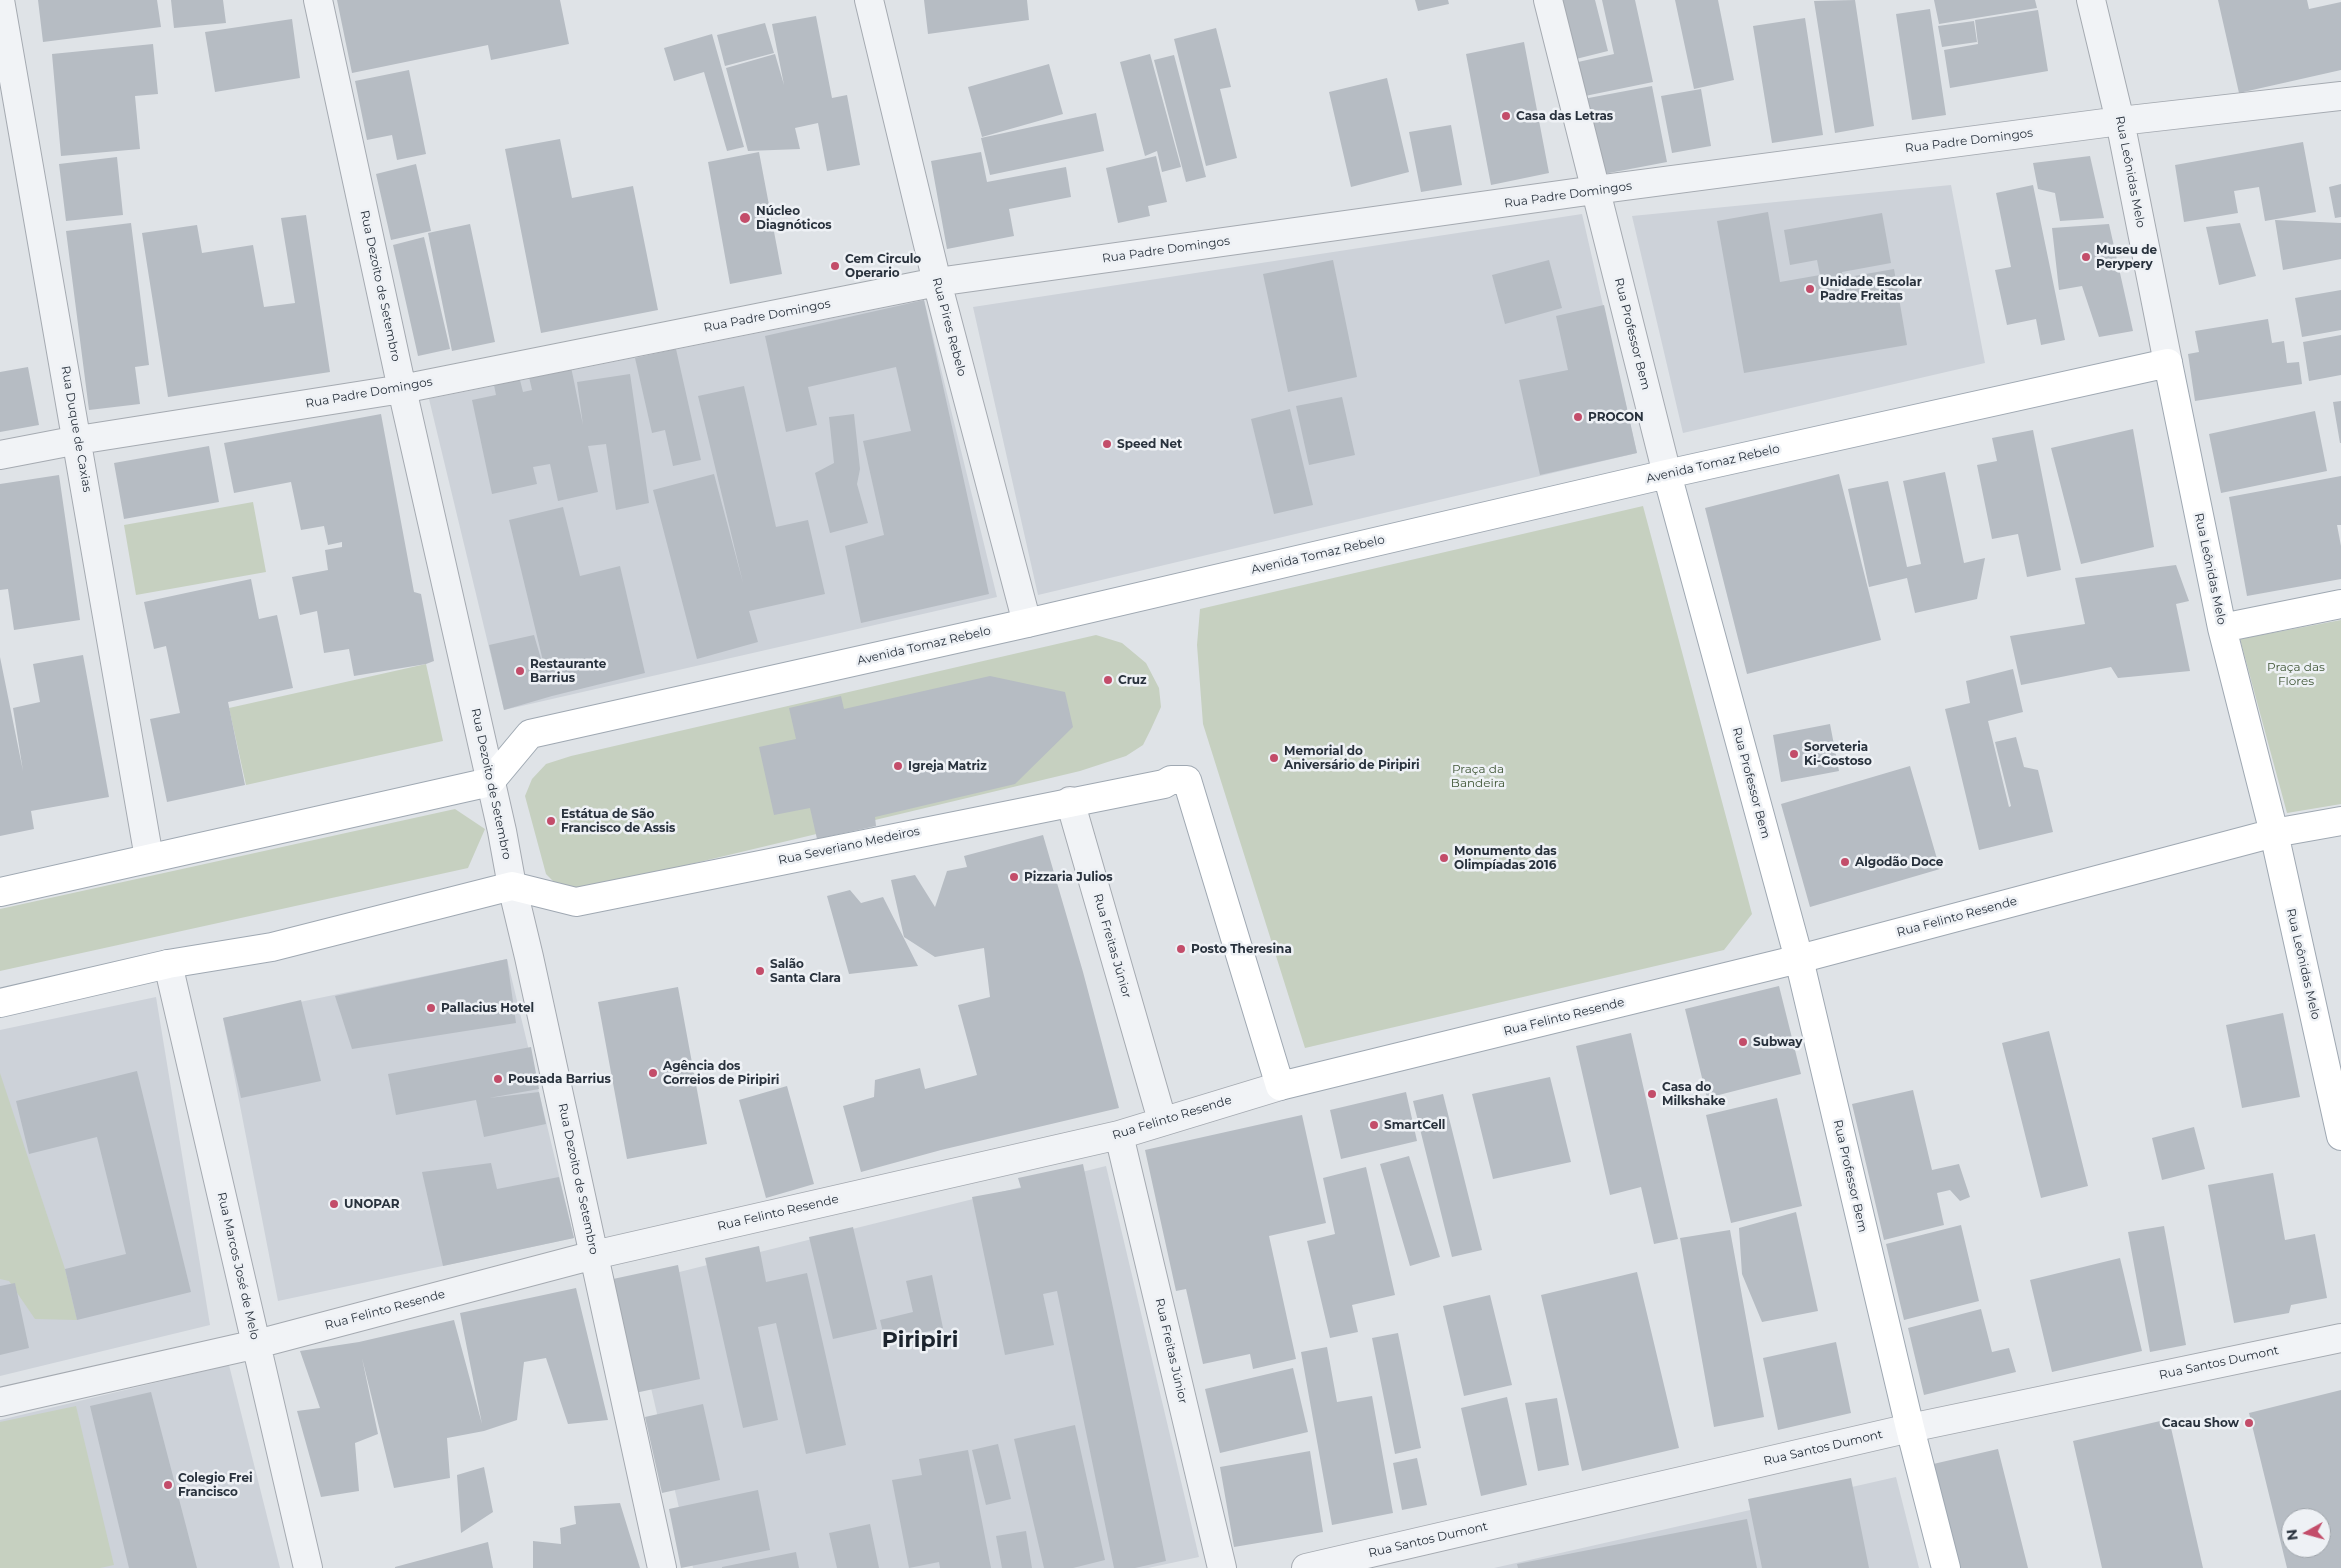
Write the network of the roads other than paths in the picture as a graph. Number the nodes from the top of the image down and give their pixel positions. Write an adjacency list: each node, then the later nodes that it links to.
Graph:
1 (0, 0): 12 (street, Rua Duque de Caxias)
2 (318, 0): 11 (street, Rua Dezoito de Setembro)
3 (869, 0): 9 (street, Rua Pires Rebelo)
4 (1548, 0): 8 (street, Rua Professor Bem)
5 (2091, 0): 7 (street, Rua Leônidas Melo)
6 (2341, 96): 7 (street, Rua Padre Domingos)
7 (2120, 122): 8 (street, Rua Padre Domingos); 10 (street, Rua Leônidas Melo)
8 (1596, 190): 9 (street, Rua Padre Domingos); 14 (street, Rua Professor Bem)
9 (937, 282): 11 (street, Rua Padre Domingos); 16 (street, Rua Pires Rebelo)
10 (2168, 363): 14 (main road, Avenida Tomaz Rebelo); 17 (main road, Rua Leônidas Melo)
11 (402, 389): 12 (street, Rua Padre Domingos); 18 (street, Rua Dezoito de Setembro)
12 (78, 440): 13 (street, Rua Padre Domingos); 22 (street, Rua Duque de Caxias)
13 (0, 455)
14 (1667, 474): 16 (main road, Avenida Tomaz Rebelo); 25 (main road, Rua Professor Bem)
15 (2341, 604): 17 (main road)
16 (1027, 623): 18 (main road, Avenida Tomaz Rebelo)
17 (2222, 628): 21 (main road, Rua Leônidas Melo)
18 (490, 782): 22 (main road); 23 (street, Rua Dezoito de Setembro)
19 (1070, 801): 23 (main road, Rua Severiano Medeiros); 28 (main road, Rua Severiano Medeiros); 29 (street, Rua Freitas Júnior)
20 (2341, 821): 21 (main road, Rua Felinto Resende)
21 (2274, 833): 25 (main road, Rua Felinto Resende); 31 (main road, Rua Leônidas Melo)
22 (148, 858): 24 (main road)
23 (512, 886): 26 (main road); 32 (street, Rua Dezoito de Setembro)
24 (0, 892)
25 (1799, 959): 28 (main road, Rua Felinto Resende); 36 (main road, Rua Professor Bem)
26 (168, 964): 27 (main road); 34 (street, Rua Marcos José de Melo)
27 (0, 1003)
28 (1280, 1086): 29 (street, Rua Felinto Resende)
29 (1162, 1120): 30 (street, Rua Felinto Resende)
30 (1119, 1135): 32 (street, Rua Felinto Resende); 39 (street, Rua Freitas Júnior)
31 (2341, 1136)
32 (594, 1255): 34 (street, Rua Felinto Resende); 38 (street, Rua Dezoito de Setembro)
33 (2341, 1338): 36 (street, Rua Santos Dumont)
34 (257, 1344): 35 (street, Rua Felinto Resende); 37 (street, Rua Marcos José de Melo)
35 (0, 1402)
36 (1910, 1428): 40 (street, Rua Santos Dumont); 41 (main road, Rua Professor Bem)
37 (308, 1568)
38 (662, 1568)
39 (1222, 1568)
40 (1306, 1568)
41 (1946, 1568)

